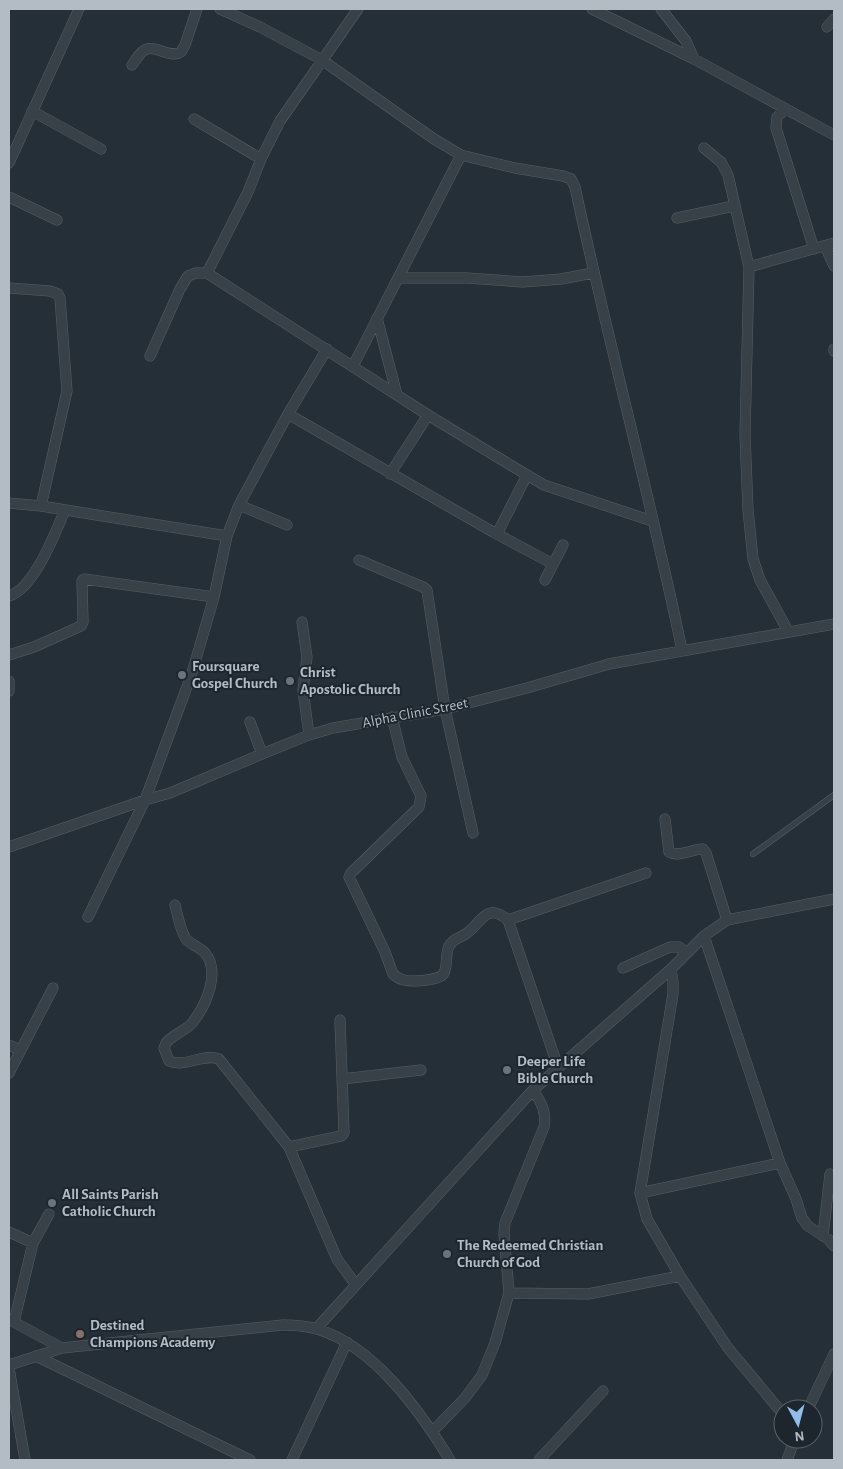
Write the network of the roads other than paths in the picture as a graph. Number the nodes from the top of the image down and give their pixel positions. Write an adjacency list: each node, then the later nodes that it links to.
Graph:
1 (79, 9): 13 (street)
2 (197, 9): 11 (street)
3 (220, 9): 10 (street)
4 (358, 9): 10 (street)
5 (592, 9): 9 (street)
6 (661, 9): 9 (street)
7 (834, 18): 8 (street)
8 (827, 27)
9 (694, 59): 12 (street)
10 (322, 60): 18 (street); 19 (street)
11 (132, 66)
12 (786, 109): 15 (street); 26 (street)
13 (32, 111): 16 (street); 20 (street)
14 (194, 119): 19 (street)
15 (834, 135)
16 (101, 148)
17 (704, 148): 22 (street)
18 (460, 155): 30 (street); 31 (street)
19 (261, 160): 29 (street)
20 (9, 163)
21 (9, 197): 24 (street)
22 (734, 206): 23 (street); 28 (street)
23 (677, 218)
24 (57, 220)
25 (830, 245): 26 (street); 27 (street)
26 (814, 249): 28 (street)
27 (834, 266)
28 (749, 267): 58 (street)
29 (207, 273): 34 (street); 35 (street)
30 (593, 273): 31 (street); 46 (street)
31 (398, 278): 33 (street)
32 (9, 288): 44 (street)
33 (378, 318): 36 (street); 37 (street)
34 (328, 349): 36 (street); 38 (street)
35 (150, 356)
36 (353, 366): 37 (street)
37 (397, 395): 39 (street)
38 (288, 414): 40 (street); 43 (street)
39 (428, 415): 40 (street); 41 (street)
40 (390, 474): 48 (street)
41 (527, 475): 46 (street); 48 (street)
42 (9, 503): 44 (street)
43 (239, 505): 47 (street); 49 (street)
44 (42, 506): 45 (street)
45 (64, 510): 49 (street); 54 (street)
46 (652, 521): 59 (street)
47 (287, 525)
48 (497, 534): 52 (street)
49 (227, 536): 55 (street)
50 (562, 545): 52 (street)
51 (359, 560): 63 (street)
52 (553, 564): 53 (street)
53 (545, 580)
54 (9, 596)
55 (214, 597): 60 (street); 69 (street)
56 (302, 622): 66 (street)
57 (834, 624): 58 (street, Alpha Clinic Street)
58 (788, 631): 59 (street, Alpha Clinic Street)
59 (682, 650): 63 (street, Alpha Clinic Street)
60 (9, 655)
61 (9, 681): 62 (street)
62 (9, 691)
63 (445, 709): 64 (street, Alpha Clinic Street); 71 (street)
64 (392, 717): 66 (street, Alpha Clinic Street); 78 (street)
65 (250, 722): 67 (street)
66 (309, 735): 67 (street, Alpha Clinic Street)
67 (262, 754): 69 (street, Alpha Clinic Street)
68 (834, 795): 73 (lane)
69 (145, 800): 72 (street, Alpha Clinic Street); 77 (street)
70 (665, 819): 79 (street)
71 (473, 833)
72 (9, 847)
73 (753, 854)
74 (646, 873): 78 (street)
75 (834, 899): 79 (street)
76 (175, 906): 93 (street)
77 (88, 917)
78 (508, 920): 88 (street)
79 (727, 920): 80 (street)
80 (704, 936): 81 (street); 94 (street)
81 (684, 956): 82 (street); 83 (street)
82 (622, 968)
83 (670, 969): 88 (street); 96 (street)
84 (53, 988): 87 (street)
85 (340, 1020): 91 (street)
86 (9, 1045): 87 (street)
87 (20, 1050): 90 (street)
88 (558, 1067): 92 (street)
89 (421, 1070): 91 (street)
90 (9, 1073)
91 (342, 1079): 93 (street)
92 (533, 1090): 103 (street); 104 (street)
93 (289, 1147): 103 (street)
94 (780, 1163): 96 (street); 99 (street)
95 (830, 1174): 99 (street)
96 (640, 1193): 102 (street)
97 (49, 1214): 100 (street)
98 (9, 1232): 100 (street)
99 (823, 1236): 101 (street)
100 (33, 1243): 105 (street)
101 (834, 1246)
102 (680, 1276): 104 (street); 114 (street)
103 (356, 1285): 106 (street)
104 (509, 1292): 115 (street)
105 (11, 1320): 108 (street)
106 (316, 1329): 107 (street); 108 (street)
107 (346, 1342): 115 (street); 118 (street)
108 (62, 1348): 110 (street)
109 (834, 1354): 113 (street)
110 (36, 1356): 111 (street); 117 (street)
111 (9, 1366): 116 (street)
112 (603, 1391): 120 (street)
113 (813, 1399)
114 (773, 1402)
115 (432, 1432): 119 (street)
116 (25, 1460)
117 (250, 1460)
118 (292, 1460)
119 (450, 1460)
120 (539, 1460)

